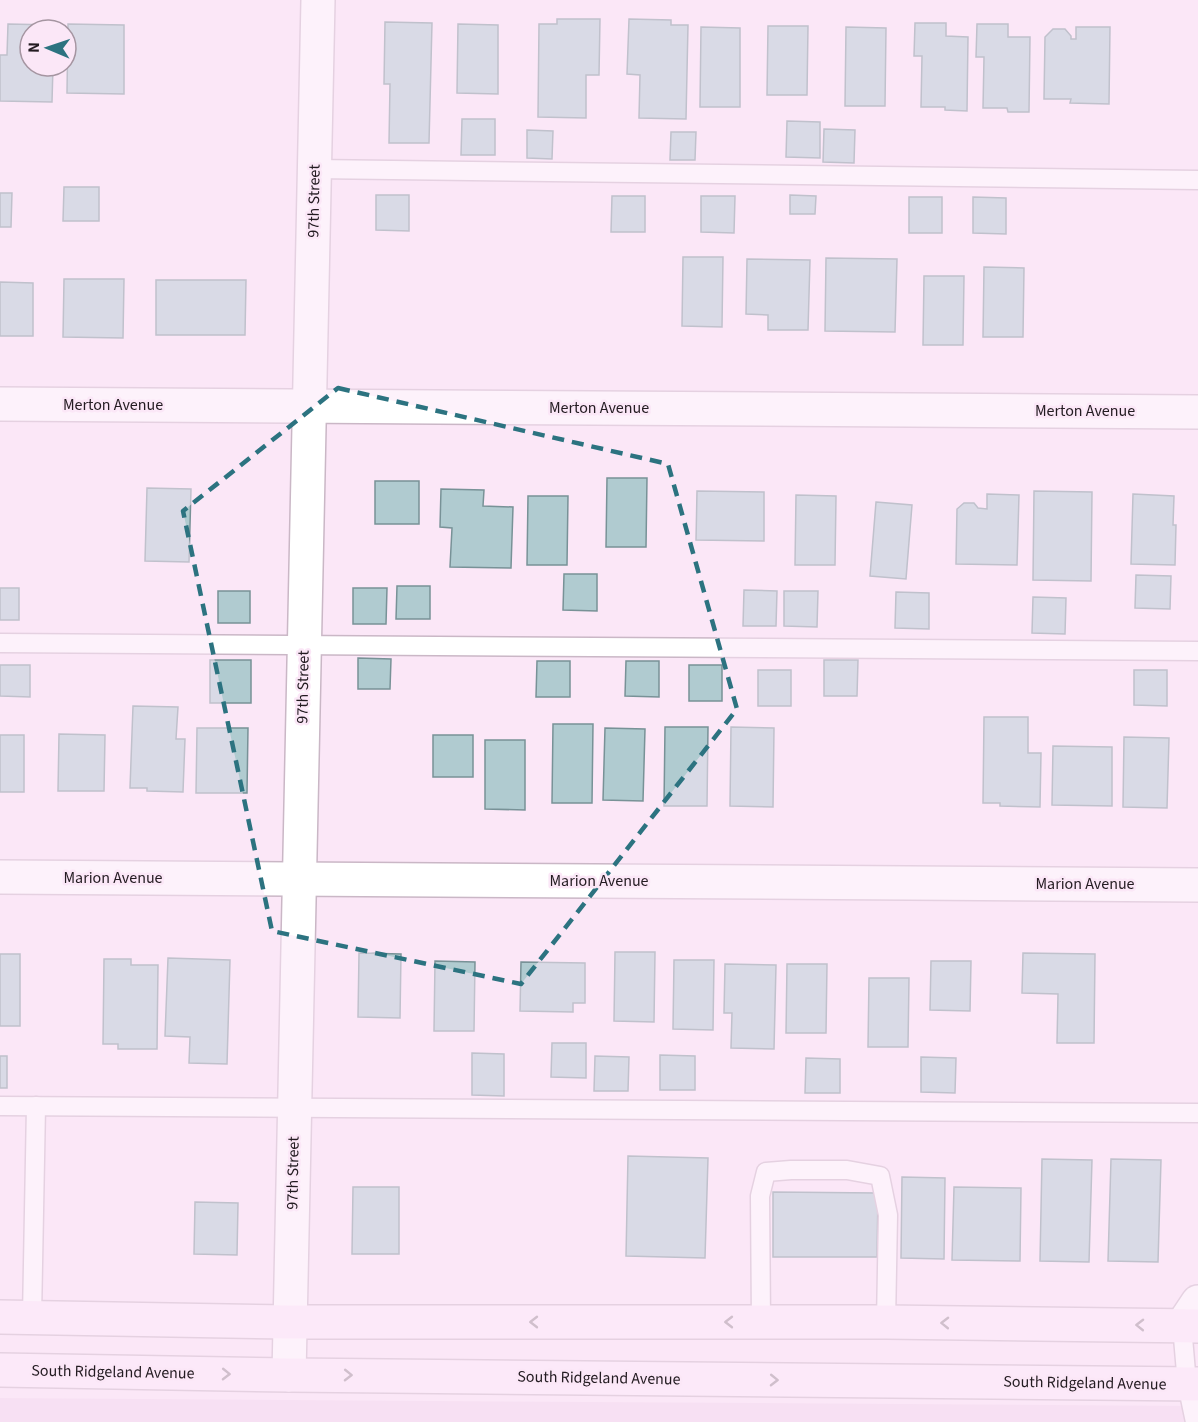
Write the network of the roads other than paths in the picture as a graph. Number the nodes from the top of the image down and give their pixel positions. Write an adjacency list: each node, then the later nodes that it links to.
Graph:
1 (318, 0): 2 (street, 97th Street)
2 (314, 170): 3 (lane); 5 (street, 97th Street)
3 (1198, 180)
4 (0, 404): 5 (street, Merton Avenue)
5 (310, 406): 6 (street, Merton Avenue); 8 (street, 97th Street)
6 (1198, 412)
7 (0, 643): 8 (lane)
8 (304, 645): 9 (lane); 11 (street, 97th Street)
9 (1198, 651)
10 (0, 877): 11 (street, Marion Avenue)
11 (299, 879): 12 (street, Marion Avenue); 15 (street, 97th Street)
12 (1198, 885)
13 (0, 1106): 14 (lane)
14 (36, 1106): 15 (lane); 17 (lane)
15 (294, 1108): 16 (lane); 18 (street, 97th Street)
16 (1198, 1113)
17 (16, 1317): 18 (main road)
18 (290, 1322): 19 (main road, one-way to 18); 23 (street, 97th Street)
19 (761, 1322): 20 (main road); 20 (lane)
20 (886, 1322): 21 (main road, one-way to 20)
21 (1194, 1325): 24 (lane)
22 (0, 1370): 23 (main road, South Ridgeland Avenue, one-way to 23)
23 (289, 1375): 24 (main road, South Ridgeland Avenue, one-way to 24)
24 (1194, 1383): 25 (lane)
25 (1195, 1422)

